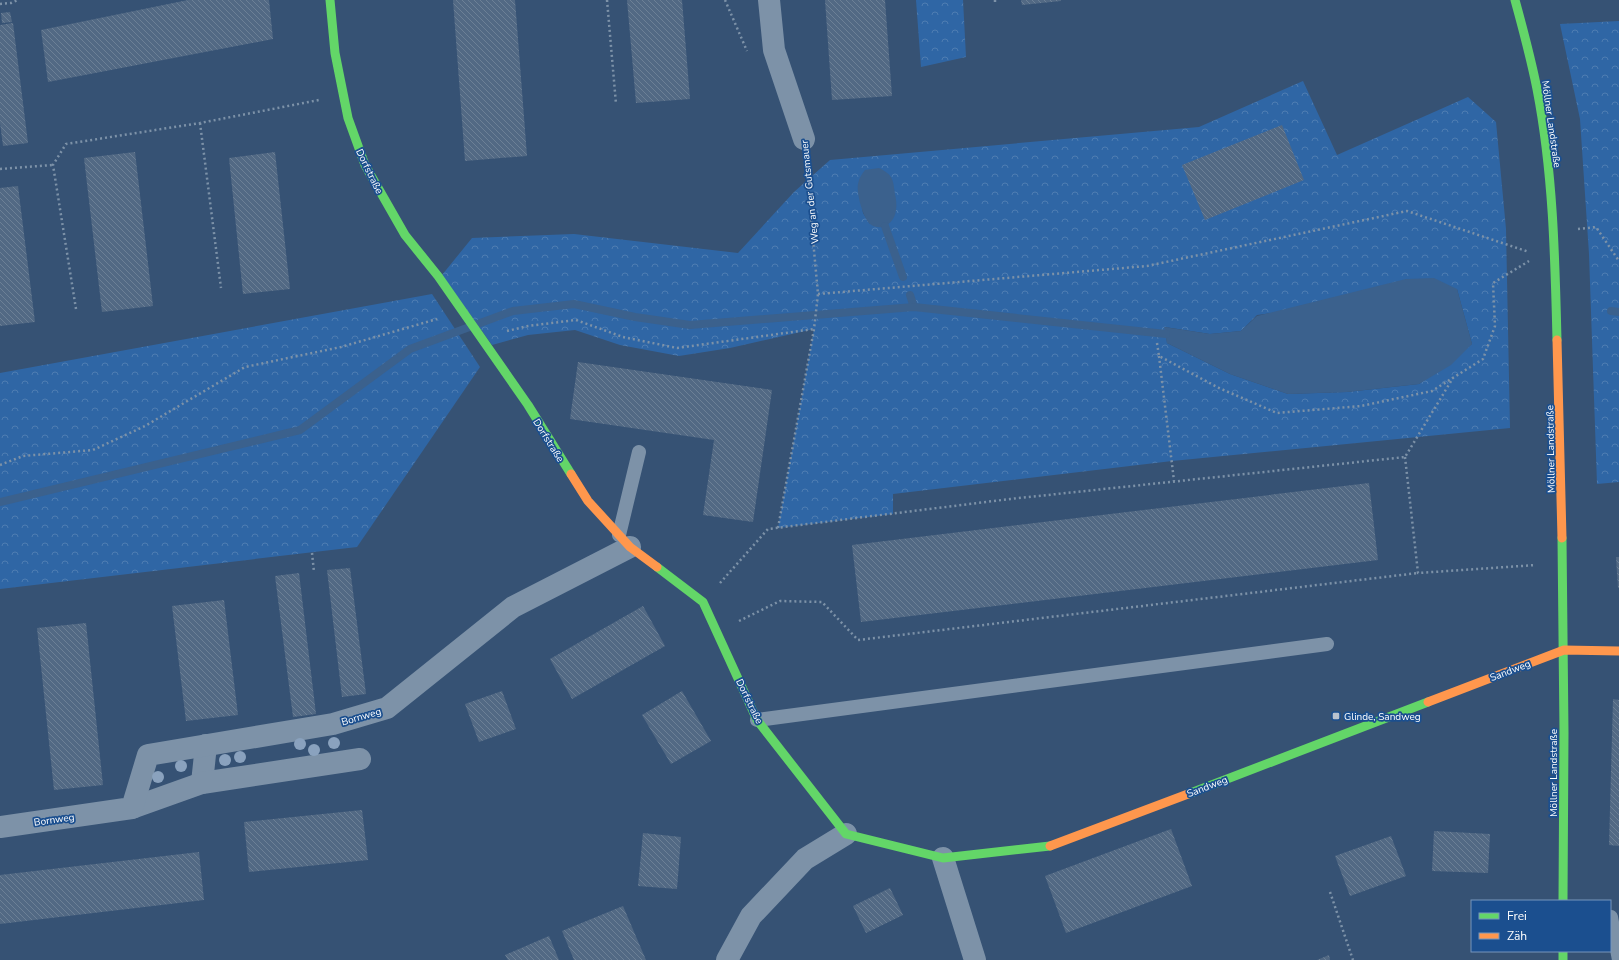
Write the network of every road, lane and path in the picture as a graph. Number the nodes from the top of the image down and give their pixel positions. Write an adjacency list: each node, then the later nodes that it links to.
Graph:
1 (18, 0): 7 (path)
2 (330, 0): 9 (street, Dorfstraße)
3 (607, 0): 10 (path)
4 (769, 0): 12 (street, Weg an der Gutsmauer)
5 (995, 0): 8 (path)
6 (1515, 0): 15 (street, Möllner Landstraße)
7 (0, 4)
8 (995, 4)
9 (343, 95): 11 (path); 22 (street, Dorfstraße)
10 (616, 104)
11 (200, 123): 13 (path); 19 (path)
12 (804, 139): 20 (path, Weg an der Gutsmauer)
13 (53, 165): 14 (path); 21 (path)
14 (0, 169)
15 (1554, 232): 17 (street, Möllner Landstraße); 18 (path)
16 (1538, 255): 17 (path); 20 (path); 27 (path)
17 (1555, 255): 35 (street, Möllner Landstraße)
18 (1619, 260)
19 (221, 288)
20 (818, 294): 23 (path, Weg an der Gutsmauer)
21 (76, 309)
22 (463, 312): 24 (street, Dorfstraße); 30 (path)
23 (814, 329): 24 (path); 32 (path, Weg an der Gutsmauer)
24 (482, 339): 33 (street, Dorfstraße)
25 (1157, 343): 26 (path)
26 (1158, 356): 27 (path); 31 (path)
27 (1453, 378): 29 (path)
28 (639, 452): 33 (lane)
29 (1405, 457): 31 (path); 37 (path)
30 (0, 465)
31 (1174, 481): 32 (path)
32 (778, 528): 38 (path)
33 (624, 541): 38 (street, Dorfstraße); 44 (street, Bornweg)
34 (312, 552): 36 (path)
35 (1562, 564): 37 (path); 41 (street, Möllner Landstraße)
36 (314, 572)
37 (1418, 573): 39 (path)
38 (703, 602): 39 (street, Dorfstraße)
39 (717, 632): 43 (street, Dorfstraße)
40 (1327, 644): 43 (lane)
41 (1564, 650): 42 (street); 50 (street, Sandweg); 52 (street, Möllner Landstraße)
42 (1619, 651)
43 (757, 720): 49 (street, Dorfstraße)
44 (206, 745): 46 (street); 47 (street, Bornweg)
45 (360, 759): 46 (street, Bornweg)
46 (202, 783): 47 (street, Bornweg)
47 (132, 808): 48 (street, Bornweg)
48 (0, 827)
49 (846, 834): 50 (street); 54 (street)
50 (943, 858): 55 (street)
51 (1330, 892): 56 (path)
52 (1563, 900)
53 (1611, 917): 57 (lane)
54 (727, 960)
55 (975, 960)
56 (1353, 960)
57 (1619, 960)

